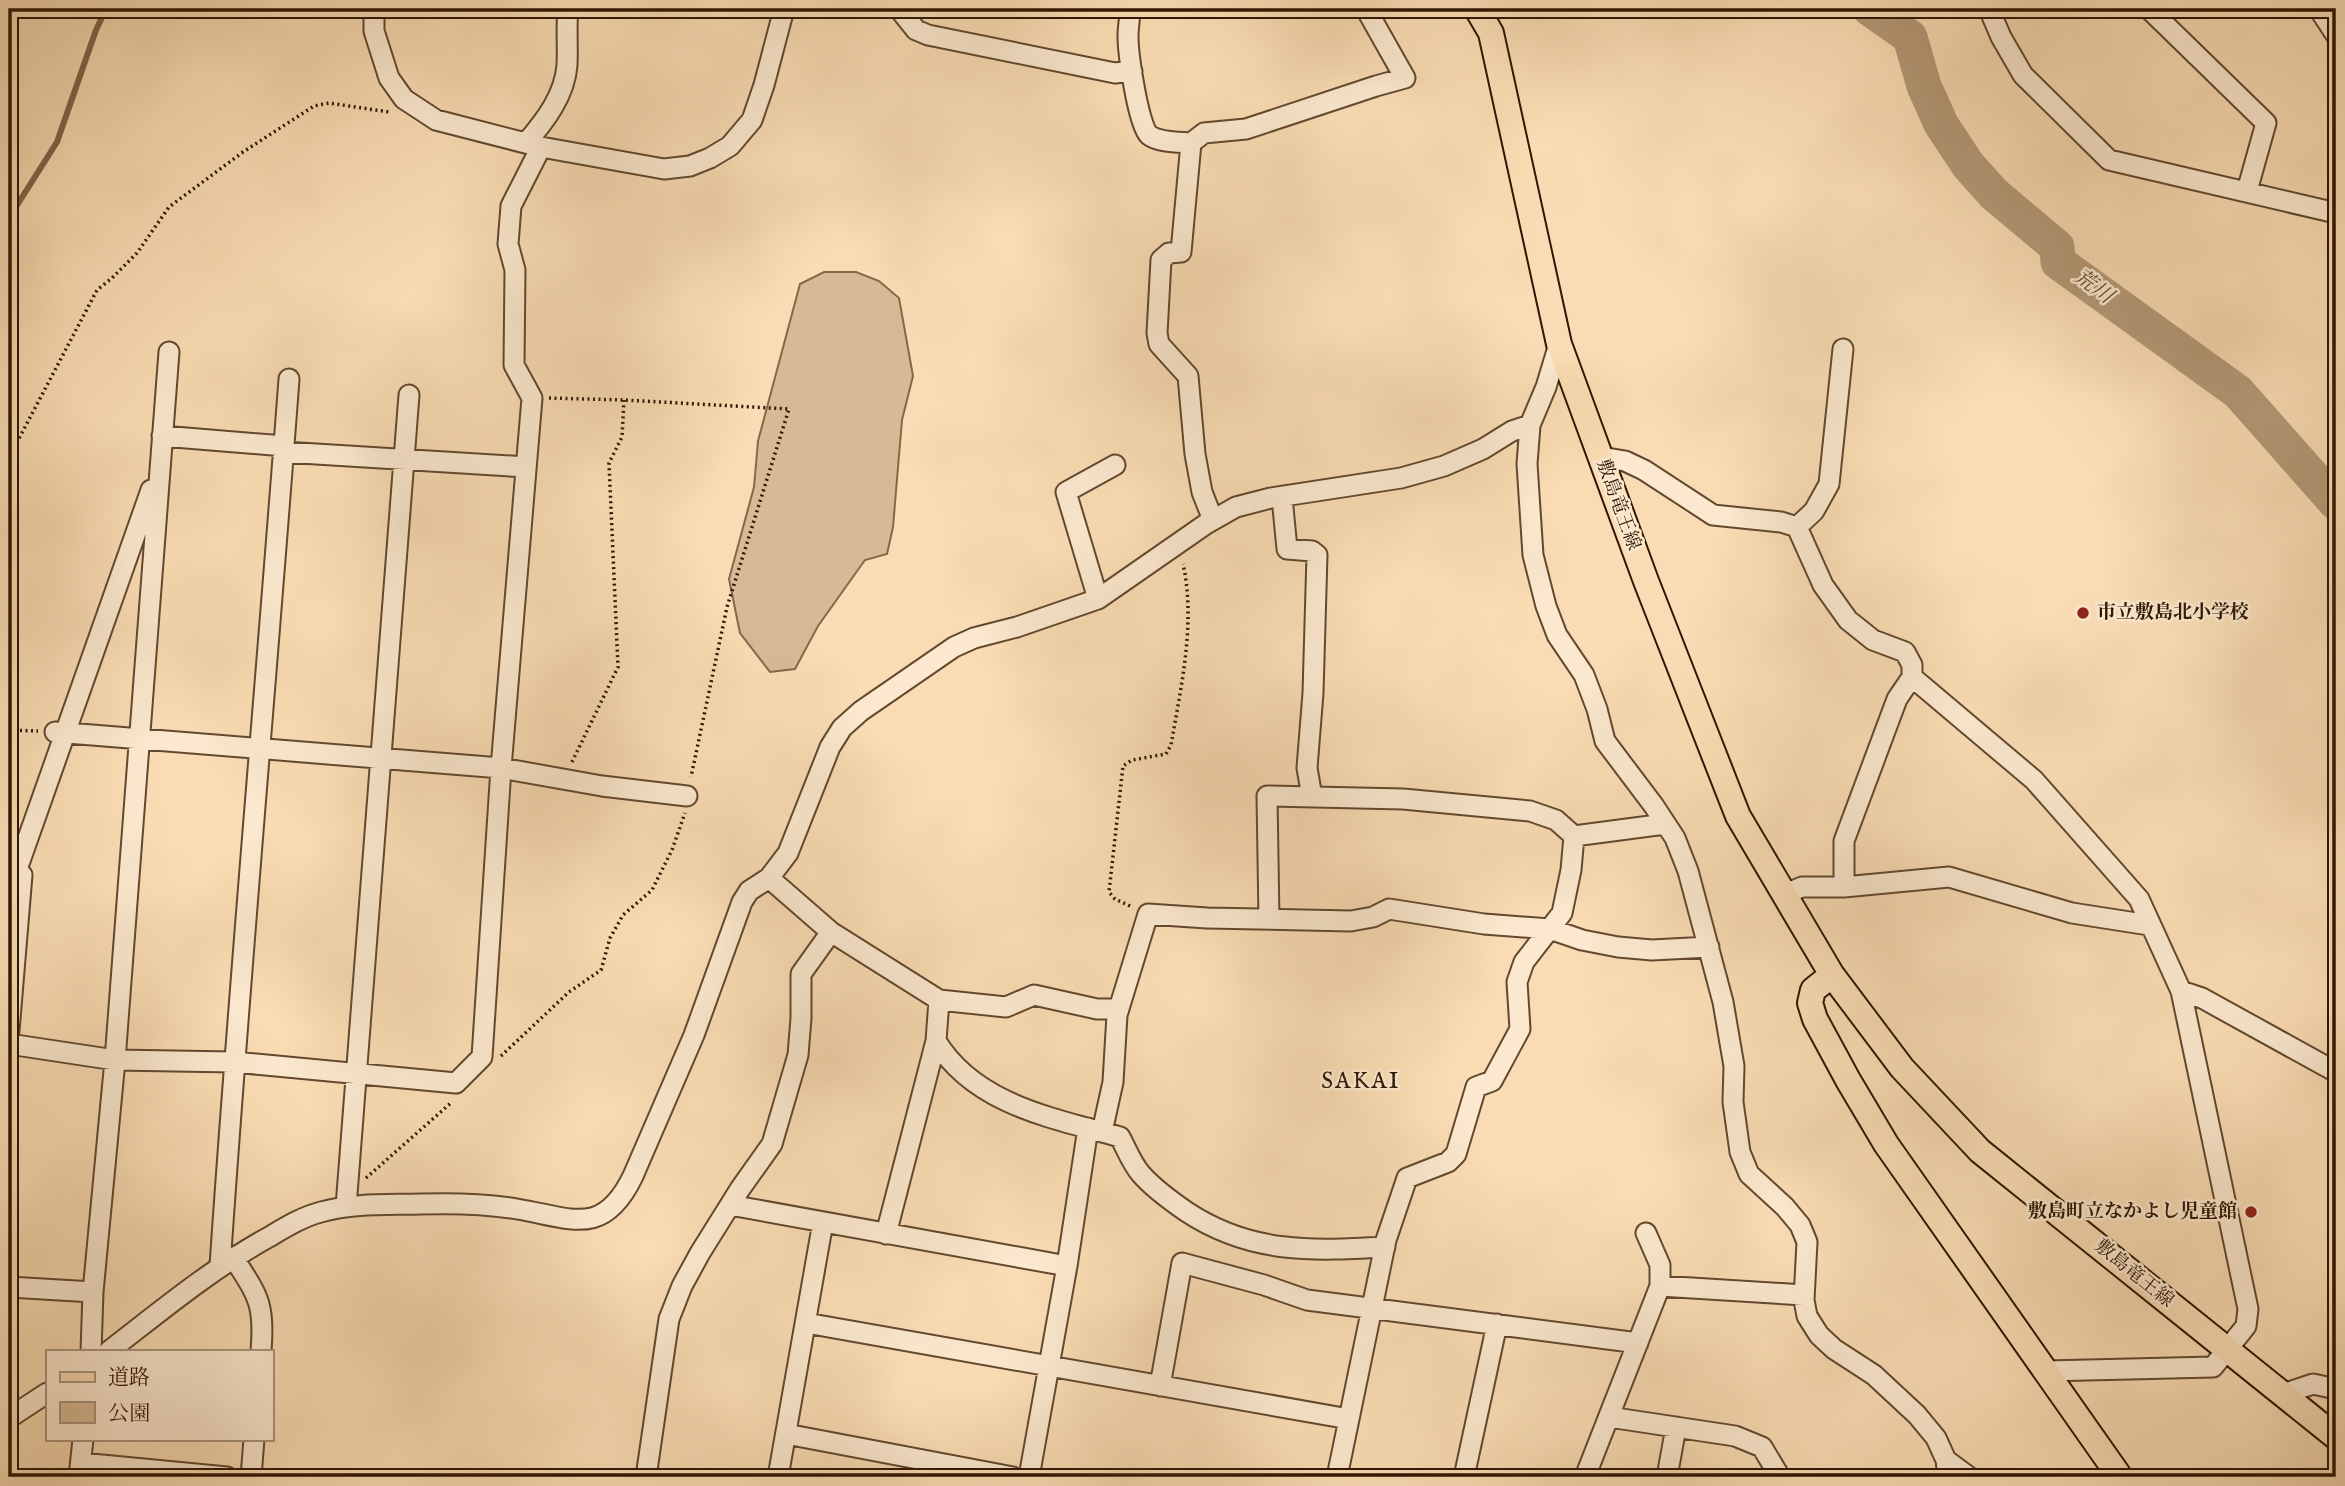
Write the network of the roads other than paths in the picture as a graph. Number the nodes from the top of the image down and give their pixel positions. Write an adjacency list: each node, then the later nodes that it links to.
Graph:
1 (374, 9): 14 (street)
2 (568, 9): 14 (street)
3 (784, 9): 14 (street)
4 (1130, 9): 12 (street)
5 (1366, 9): 13 (street)
6 (1477, 9): 17 (main road, 敷島竜王線)
7 (1989, 9): 15 (street)
8 (2149, 9): 15 (street)
9 (2319, 9): 11 (street)
10 (900, 10): 12 (street)
11 (2336, 35)
12 (1132, 71): 13 (street)
13 (1191, 143): 31 (street)
14 (534, 145): 29 (street)
15 (2247, 191): 16 (street)
16 (2336, 213)
17 (1559, 344): 22 (street); 25 (main road, 敷島竜王線)
18 (1843, 349): 32 (street)
19 (169, 352): 23 (street)
20 (289, 379): 24 (street)
21 (409, 395): 26 (street)
22 (1530, 425): 30 (street); 42 (street)
23 (162, 436): 24 (street); 27 (street)
24 (284, 449): 26 (street); 37 (street)
25 (1601, 457): 32 (street); 48 (main road, 敷島竜王線)
26 (404, 460): 29 (street); 38 (street)
27 (160, 465): 35 (street); 36 (street)
28 (1115, 465): 33 (street)
29 (526, 467): 39 (street)
30 (1282, 497): 31 (street); 41 (street)
31 (1213, 520): 33 (street)
32 (1797, 527): 34 (street)
33 (1098, 599): 45 (street)
34 (1912, 677): 46 (street); 50 (street)
35 (59, 733): 36 (street); 44 (street)
36 (139, 738): 37 (street); 61 (street)
37 (262, 748): 38 (street); 62 (street)
38 (380, 758): 39 (street); 64 (street)
39 (502, 768): 40 (street); 64 (street)
40 (687, 796)
41 (1312, 797): 43 (street); 49 (street)
42 (1665, 824): 43 (street); 53 (street)
43 (1574, 836): 51 (street)
44 (25, 840): 47 (street); 58 (street)
45 (769, 878): 52 (street); 66 (street)
46 (1844, 887): 48 (street); 50 (street)
47 (9, 891)
48 (1783, 895): 54 (main road, 敷島竜王線)
49 (1269, 919): 51 (street); 57 (street)
50 (2149, 925): 55 (street)
51 (1550, 929): 53 (street); 71 (street)
52 (831, 932): 56 (street); 67 (street)
53 (1709, 947): 77 (street)
54 (1832, 975): 85 (main road, 敷島竜王線); 87 (main road)
55 (2181, 991): 63 (street); 85 (street)
56 (939, 1000): 57 (street); 59 (street)
57 (1119, 1009): 65 (street)
58 (9, 1031)
59 (936, 1041): 65 (street); 70 (street)
60 (9, 1044): 61 (street)
61 (115, 1060): 62 (street); 76 (street)
62 (234, 1062): 64 (street); 72 (street)
63 (2336, 1072)
64 (356, 1073): 66 (street)
65 (1095, 1130): 71 (street); 73 (street)
66 (346, 1202): 72 (street)
67 (730, 1205): 68 (street); 104 (street)
68 (824, 1223): 70 (street); 79 (street)
69 (1646, 1233): 74 (street)
70 (886, 1234): 73 (street)
71 (1385, 1247): 78 (street)
72 (227, 1262): 83 (street); 84 (street)
73 (1066, 1266): 86 (street)
74 (1660, 1286): 77 (street); 81 (street)
75 (9, 1287): 76 (street)
76 (93, 1292): 82 (street)
77 (1804, 1294): 100 (street)
78 (1372, 1308): 80 (street); 88 (street); 94 (street)
79 (806, 1323): 86 (street); 96 (street)
80 (1497, 1324): 81 (street); 109 (street)
81 (1638, 1343): 92 (street)
82 (91, 1350)
83 (110, 1350)
84 (261, 1350)
85 (2228, 1350): 87 (street); 91 (main road, 敷島竜王線)
86 (1049, 1367): 88 (street); 107 (street)
87 (2046, 1371): 114 (main road)
88 (1160, 1386): 94 (street)
89 (2336, 1389): 91 (street)
90 (46, 1394): 93 (street)
91 (2283, 1394): 97 (main road, 敷島竜王線)
92 (1609, 1417): 95 (street); 110 (street)
93 (9, 1418)
94 (1349, 1419): 108 (street)
95 (1676, 1427): 111 (street); 112 (street)
96 (786, 1434): 105 (street); 106 (street)
97 (2336, 1437)
98 (83, 1440): 101 (street)
99 (254, 1440): 103 (street)
100 (1947, 1469): 113 (street)
101 (80, 1470): 102 (street)
102 (227, 1477)
103 (250, 1477)
104 (646, 1477)
105 (778, 1477)
106 (1013, 1477)
107 (1029, 1477)
108 (1337, 1477)
109 (1464, 1477)
110 (1585, 1477)
111 (1667, 1477)
112 (1780, 1477)
113 (1969, 1477)
114 (2120, 1477)

